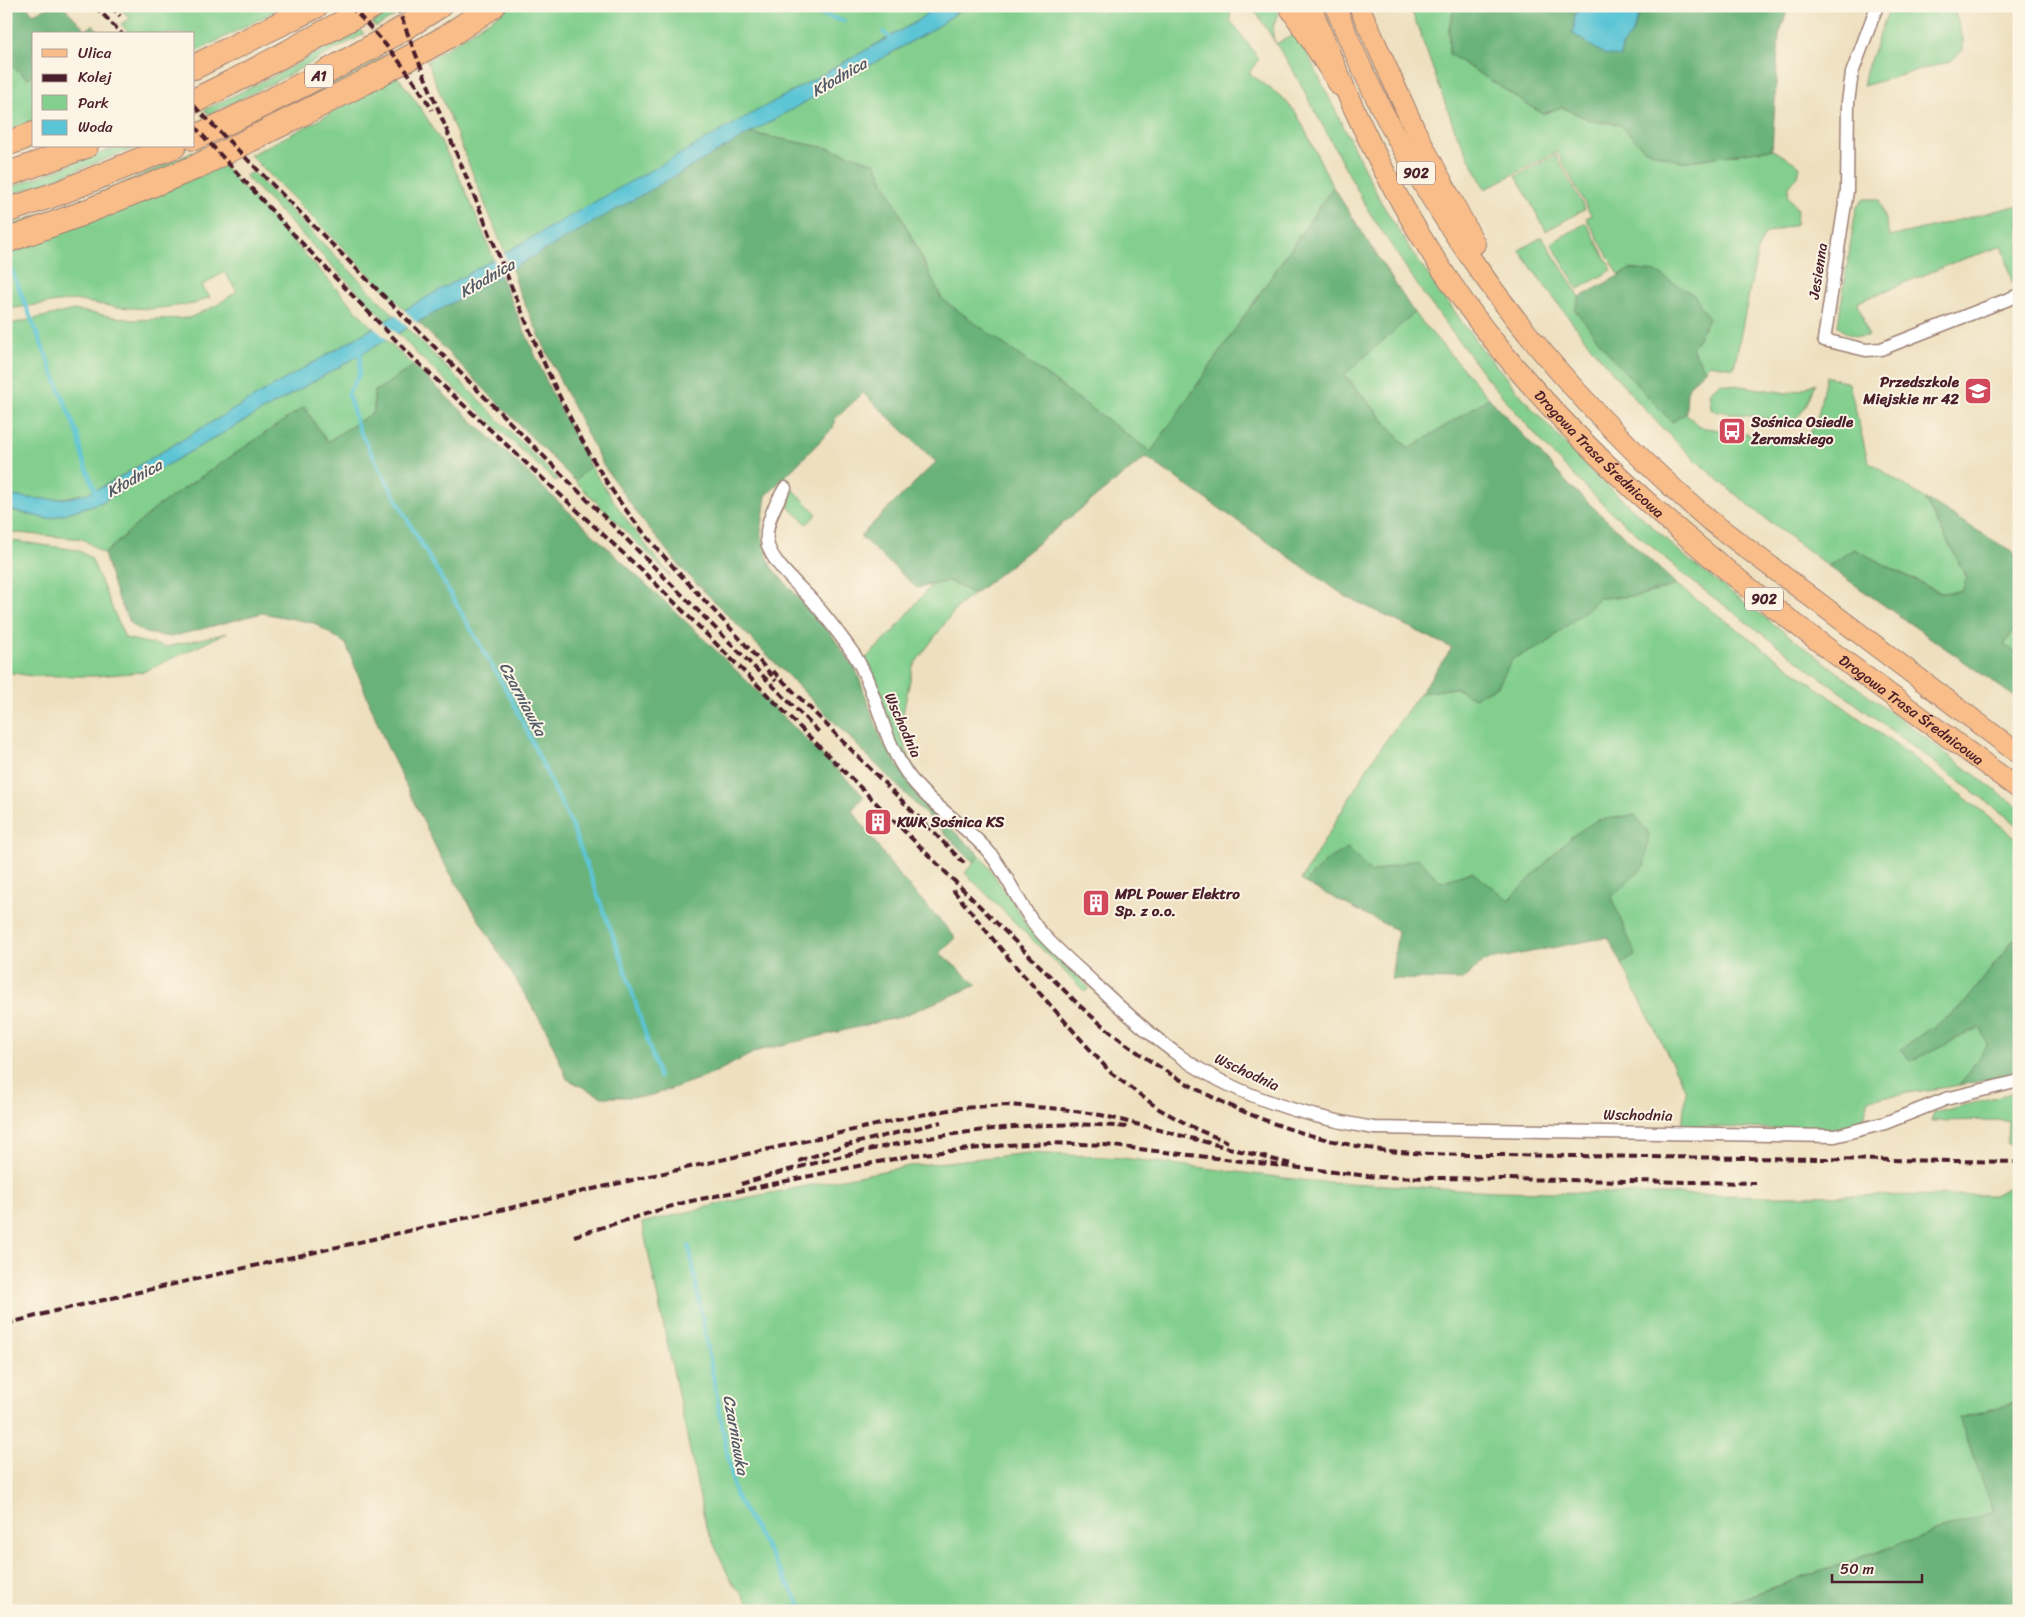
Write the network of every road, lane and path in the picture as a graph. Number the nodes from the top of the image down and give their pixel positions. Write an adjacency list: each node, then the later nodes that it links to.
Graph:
1 (316, 6): 9 (highway)
2 (373, 6): 11 (highway, A1)
3 (439, 6): 13 (highway, A1)
4 (493, 6): 19 (highway)
5 (1336, 6): 21 (main road, Drogowa Trasa Średnicowa / 902)
6 (1359, 6): 21 (main road)
7 (1877, 6): 20 (street, Jesienna)
8 (1303, 10): 10 (highway)
9 (195, 66)
10 (1341, 84): 24 (main road, Drogowa Trasa Średnicowa / 902)
11 (195, 100)
12 (32, 135): 14 (highway)
13 (195, 138)
14 (6, 144)
15 (80, 148): 17 (highway)
16 (169, 148): 18 (highway)
17 (6, 175)
18 (6, 211)
19 (6, 241)
20 (2019, 296)
21 (1521, 326): 23 (main road, Drogowa Trasa Średnicowa / 902)
22 (784, 488): 25 (street, Wschodnia)
23 (2019, 754)
24 (2019, 790)
25 (2019, 1081)

